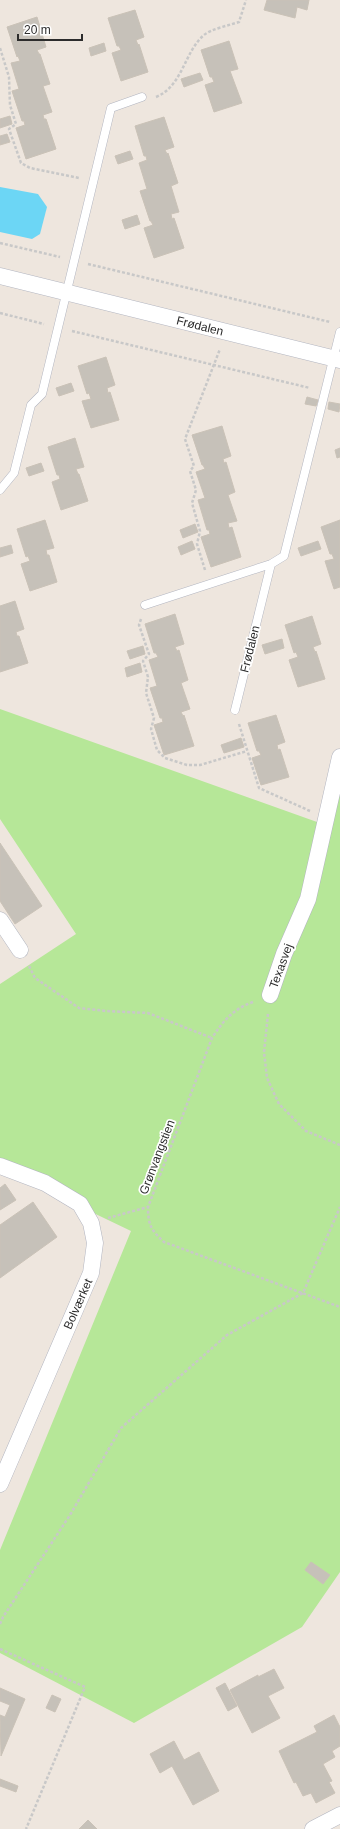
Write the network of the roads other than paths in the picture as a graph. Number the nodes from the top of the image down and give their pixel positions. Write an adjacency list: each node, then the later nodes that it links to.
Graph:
1 (142, 97): 3 (lane)
2 (0, 276): 3 (street, Frødalen)
3 (66, 292): 5 (street, Frødalen); 6 (lane)
4 (340, 332): 5 (lane)
5 (337, 360): 7 (lane)
6 (0, 490)
7 (271, 564): 8 (lane); 9 (lane, Frødalen)
8 (145, 605)
9 (235, 710)
10 (340, 757): 13 (street, Texasvej)
11 (0, 920): 12 (street)
12 (20, 950)
13 (270, 995)
14 (0, 1166): 15 (street, Bolværket)
15 (0, 1484)
16 (340, 1815): 17 (street)
17 (313, 1829)

